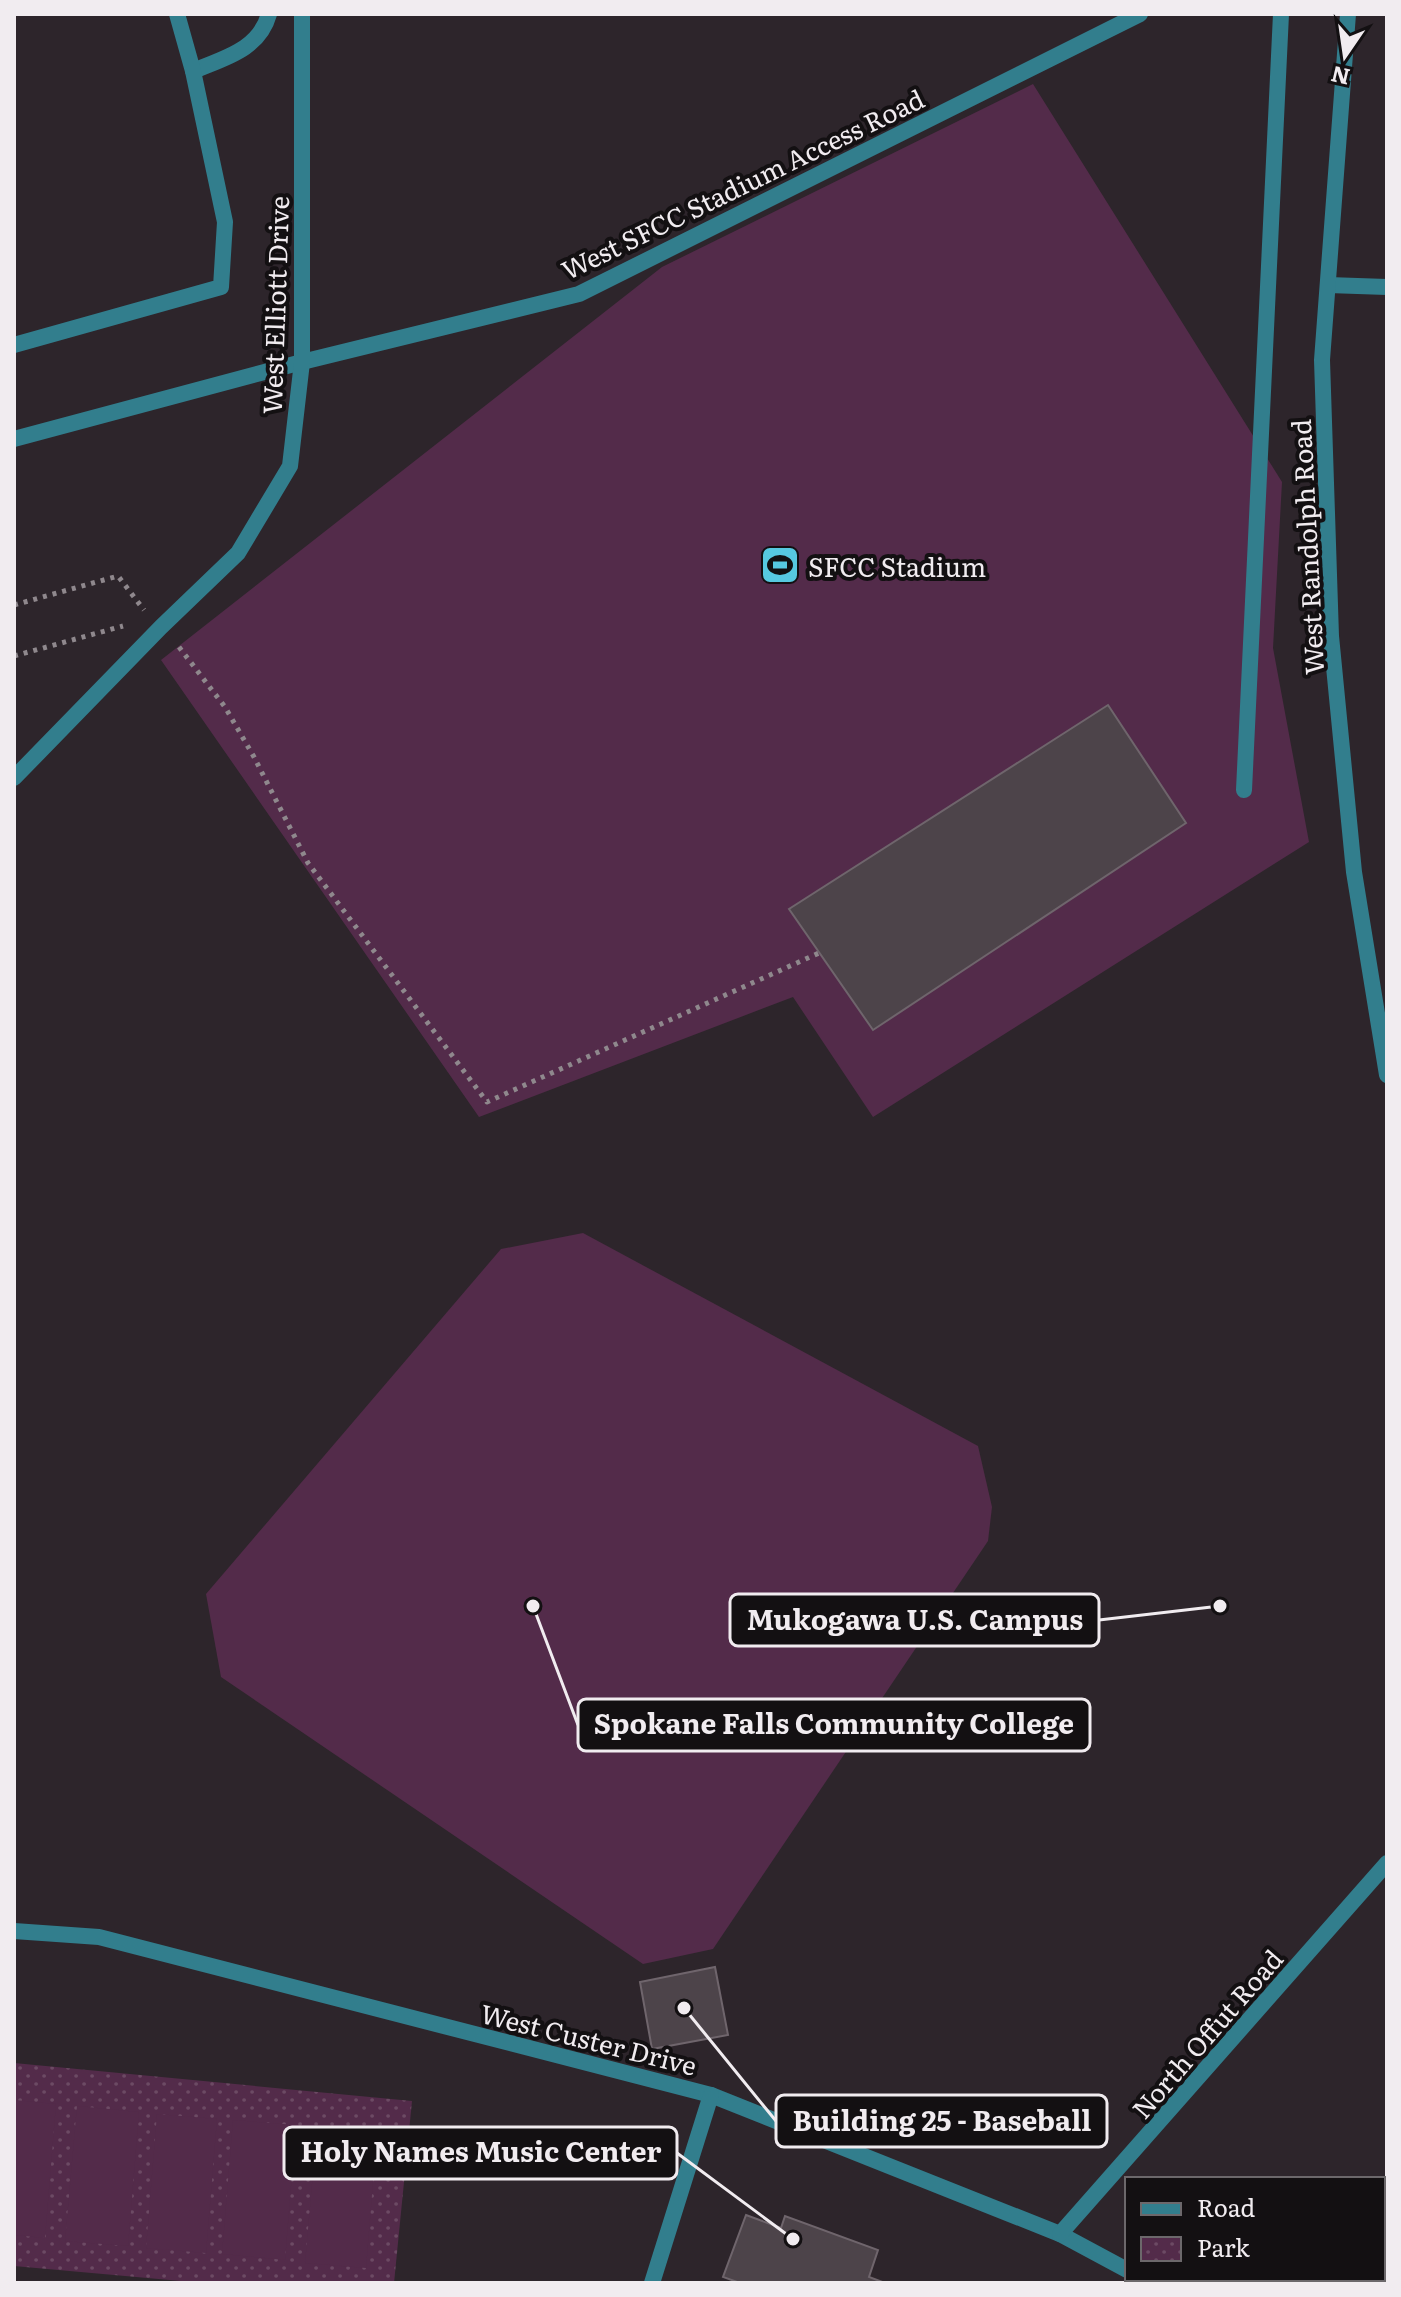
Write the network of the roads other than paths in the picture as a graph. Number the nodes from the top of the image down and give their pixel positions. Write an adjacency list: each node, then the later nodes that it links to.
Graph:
1 (177, 14): 7 (street)
2 (269, 14): 7 (street)
3 (302, 14): 11 (street, West Elliott Drive)
4 (1140, 14): 11 (street, West SFCC Stadium Access Road)
5 (1281, 14): 14 (street)
6 (1348, 14): 8 (street, West Randolph Road)
7 (193, 71): 10 (street)
8 (1328, 285): 9 (street); 15 (street, West Randolph Road)
9 (1387, 287)
10 (14, 345)
11 (302, 362): 12 (street, West SFCC Stadium Access Road); 13 (street, West Elliott Drive)
12 (14, 439)
13 (14, 778)
14 (1244, 790)
15 (1387, 1075)
16 (1387, 1863): 19 (street, North Offut Road)
17 (14, 1931): 18 (street, West Custer Drive)
18 (711, 2095): 19 (street, West Custer Drive); 21 (street)
19 (1060, 2234): 20 (street, West Custer Drive)
20 (1125, 2269)
21 (652, 2283)

